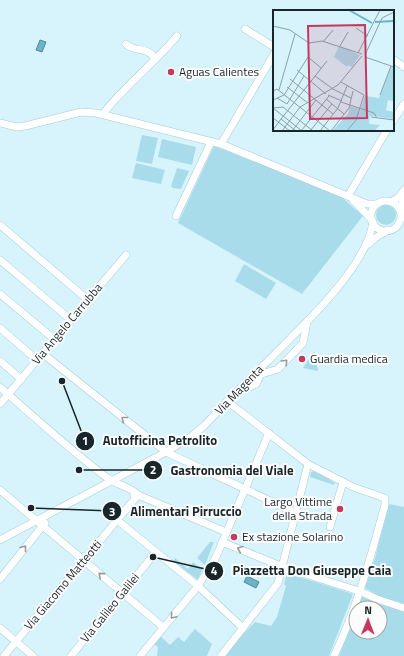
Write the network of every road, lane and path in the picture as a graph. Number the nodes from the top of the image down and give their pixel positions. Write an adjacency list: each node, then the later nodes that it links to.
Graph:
1 (245, 29): 4 (street)
2 (176, 36): 6 (street)
3 (126, 44): 6 (street)
4 (273, 46)
5 (273, 56): 15 (street)
6 (156, 59): 10 (street)
7 (394, 60): 8 (street)
8 (404, 67)
9 (404, 104): 11 (street)
10 (103, 114): 12 (street); 14 (street)
11 (394, 119)
12 (0, 123)
13 (386, 131): 17 (street)
14 (211, 142): 15 (street); 22 (street)
15 (220, 144): 17 (street)
16 (404, 190): 19 (street)
17 (348, 196): 20 (street); 23 (street)
18 (404, 197): 21 (street)
19 (391, 202): 20 (street); 21 (street)
20 (377, 204): 23 (street)
21 (402, 213): 26 (street)
22 (176, 216)
23 (373, 222): 26 (street); 27 (street)
24 (0, 225): 31 (street)
25 (404, 228): 26 (street)
26 (391, 229): 27 (street)
27 (364, 250): 33 (street, Via Magenta)
28 (126, 255): 31 (street, Via Angelo Carrubba)
29 (0, 260): 32 (street)
30 (0, 294): 35 (street)
31 (88, 300): 32 (street, Via Angelo Carrubba)
32 (71, 320): 35 (street, Via Angelo Carrubba)
33 (307, 322): 39 (street, Via Magenta); 40 (street, one-way to 33)
34 (0, 328): 37 (street)
35 (54, 339): 36 (street, Via Angelo Carrubba)
36 (42, 353): 37 (street, Via Angelo Carrubba); 49 (street, one-way to 36)
37 (37, 360): 42 (street, Via Angelo Carrubba)
38 (0, 361): 42 (street)
39 (266, 362): 40 (street); 41 (street, Via Magenta)
40 (260, 374): 41 (street); 44 (street)
41 (250, 378): 44 (street, Via Magenta)
42 (21, 379): 45 (street, Via Angelo Carrubba)
43 (0, 387): 45 (street)
44 (235, 393): 46 (street, Via Magenta)
45 (8, 394): 47 (street, Via Angelo Carrubba); 51 (street)
46 (227, 401): 48 (street); 49 (street, Via Magenta)
47 (0, 404)
48 (269, 433): 50 (street); 54 (street)
49 (166, 452): 51 (street, Via Magenta); 54 (street)
50 (308, 464): 52 (street); 56 (street)
51 (108, 482): 55 (street); 58 (street, Via Magenta)
52 (343, 482): 59 (street); 68 (street)
53 (0, 490): 58 (street)
54 (245, 490): 56 (street); 60 (street)
55 (138, 495): 57 (street, Via Giacomo Matteotti); 60 (street)
56 (296, 513): 65 (street)
57 (117, 520): 63 (street); 64 (street, Via Giacomo Matteotti)
58 (39, 523): 61 (street); 64 (street); 66 (street, one-way to 58)
59 (330, 527)
60 (226, 532): 62 (street)
61 (0, 540)
62 (222, 542): 65 (street, one-way to 62); 67 (street)
63 (156, 552): 67 (street); 69 (street, Via Galileo Galilei)
64 (83, 560): 69 (street, one-way to 64); 74 (street, Via Giacomo Matteotti)
65 (283, 567): 68 (street); 73 (street)
66 (0, 579)
67 (198, 586): 71 (street, one-way to 71); 73 (street)
68 (359, 591): 70 (street); 80 (street)
69 (123, 593): 71 (street); 77 (street, Via Galileo Galilei)
70 (404, 608)
71 (164, 627): 78 (street)
72 (0, 628): 74 (street)
73 (243, 628): 79 (street)
74 (16, 642): 75 (street, Via Giacomo Matteotti); 76 (street)
75 (4, 656)
76 (34, 656)
77 (71, 656)
78 (140, 656)
79 (221, 656)
80 (334, 656)

